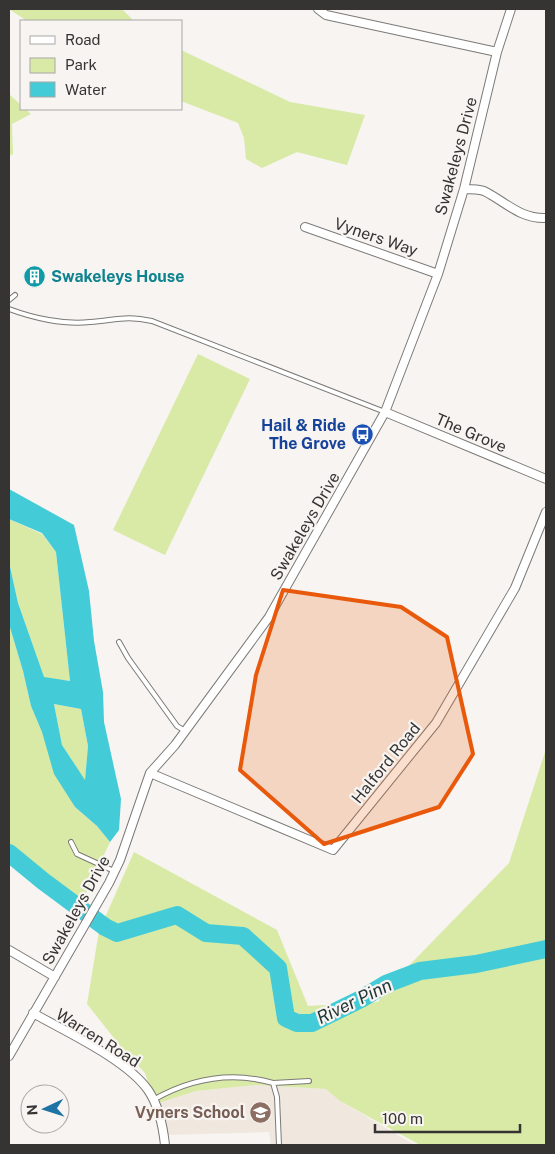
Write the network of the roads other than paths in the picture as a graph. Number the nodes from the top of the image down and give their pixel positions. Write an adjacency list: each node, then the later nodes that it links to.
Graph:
1 (318, 9): 3 (street)
2 (510, 9): 3 (street, Swakeleys Drive)
3 (497, 52): 4 (street, Swakeleys Drive)
4 (464, 188): 5 (street); 7 (street, Swakeleys Drive)
5 (546, 218)
6 (305, 227): 7 (street, Vyners Way)
7 (438, 274): 11 (street, Swakeleys Drive)
8 (14, 296): 9 (lane)
9 (9, 300)
10 (9, 309): 11 (lane)
11 (385, 412): 12 (street, The Grove); 15 (street, Swakeleys Drive)
12 (546, 479)
13 (546, 512): 16 (street, Halford Road)
14 (119, 642): 15 (lane)
15 (185, 731): 16 (street, Swakeleys Drive)
16 (150, 773): 18 (street, Swakeleys Drive)
17 (71, 842): 18 (lane)
18 (114, 871): 20 (street, Swakeleys Drive)
19 (9, 950): 20 (street)
20 (55, 977): 21 (street, Swakeleys Drive)
21 (33, 1013): 22 (street, Swakeleys Drive); 25 (street, Warren Road)
22 (9, 1056)
23 (309, 1081): 24 (lane)
24 (273, 1083): 25 (lane); 27 (lane)
25 (153, 1100): 26 (street, Warren Road)
26 (166, 1145)
27 (279, 1145)

